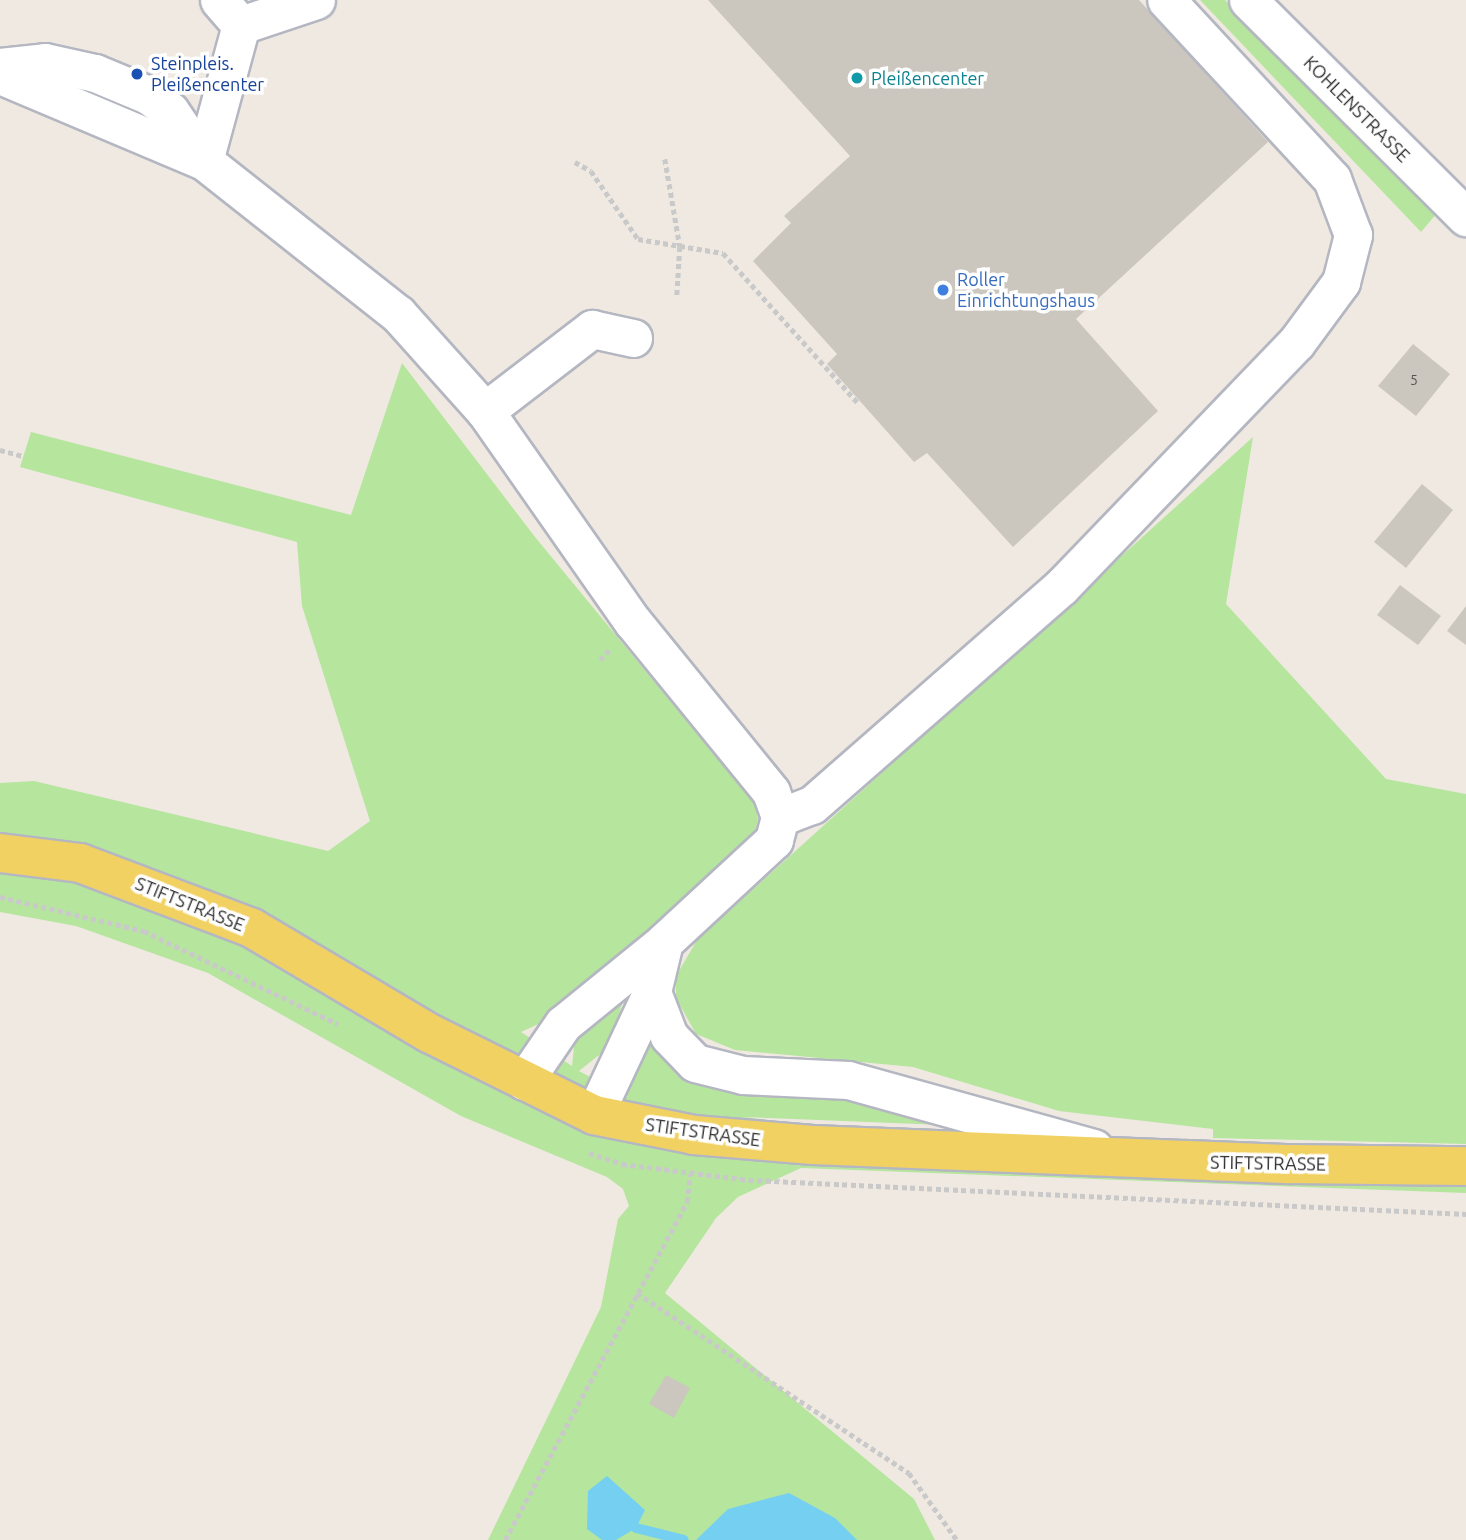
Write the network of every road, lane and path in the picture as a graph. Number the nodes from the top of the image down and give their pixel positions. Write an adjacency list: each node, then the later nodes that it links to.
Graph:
1 (316, 0): 4 (street)
2 (1166, 0): 18 (street)
3 (1251, 1): 10 (street, KOHLENSTRASSE)
4 (230, 12): 8 (street)
5 (0, 67): 8 (street)
6 (0, 75): 8 (street)
7 (665, 159): 11 (path)
8 (204, 161): 15 (street)
9 (575, 162): 11 (path)
10 (1466, 217)
11 (680, 247): 12 (path); 14 (path)
12 (677, 296)
13 (633, 338): 15 (street)
14 (858, 403)
15 (485, 411): 18 (street)
16 (0, 450): 17 (path)
17 (23, 456)
18 (780, 817): 20 (street)
19 (0, 853): 22 (main road, STIFTSTRASSE)
20 (664, 942): 21 (street); 22 (street)
21 (652, 992): 23 (street); 25 (street)
22 (524, 1081): 23 (main road, STIFTSTRASSE)
23 (594, 1115): 24 (main road, STIFTSTRASSE)
24 (694, 1135): 25 (main road, STIFTSTRASSE); 27 (path)
25 (1132, 1159): 26 (main road, STIFTSTRASSE)
26 (1466, 1166)
27 (637, 1293): 28 (path); 29 (path)
28 (505, 1540)
29 (957, 1540)

